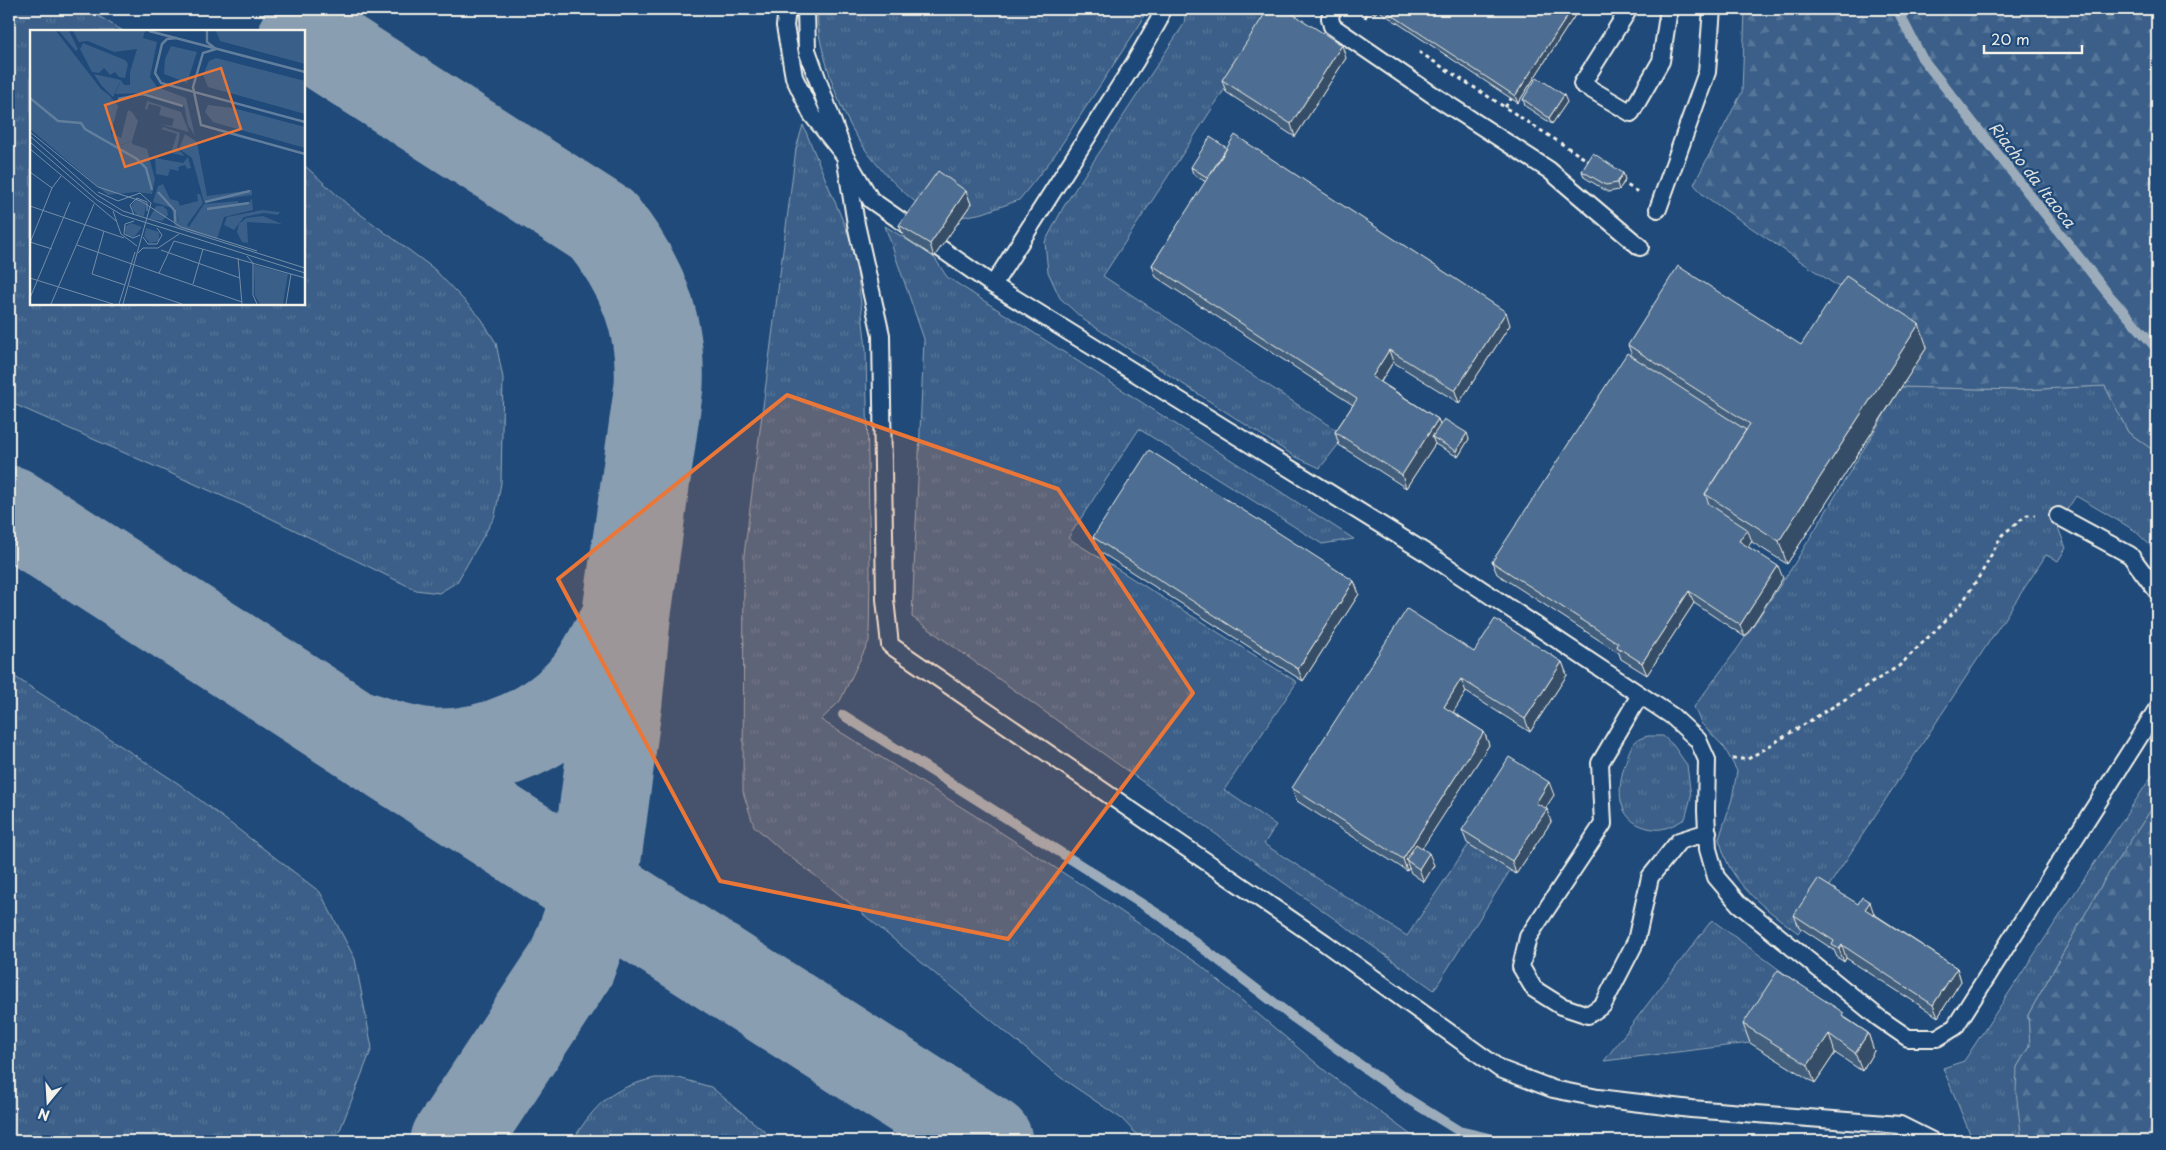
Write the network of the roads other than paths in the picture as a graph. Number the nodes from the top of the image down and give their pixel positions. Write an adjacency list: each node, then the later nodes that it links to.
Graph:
1 (787, 9): 8 (lane)
2 (806, 9): 8 (lane)
3 (1161, 9): 11 (lane)
4 (1332, 9): 10 (lane)
5 (1629, 9): 6 (lane)
6 (1669, 9)
7 (1712, 9): 9 (lane)
8 (845, 156): 11 (lane); 17 (lane)
9 (1658, 209)
10 (1640, 246)
11 (993, 285): 14 (lane)
12 (2058, 516): 13 (lane)
13 (2157, 591)
14 (1640, 695): 16 (lane); 16 (lane)
15 (2157, 708): 16 (lane)
16 (1708, 832)
17 (1932, 1141)

